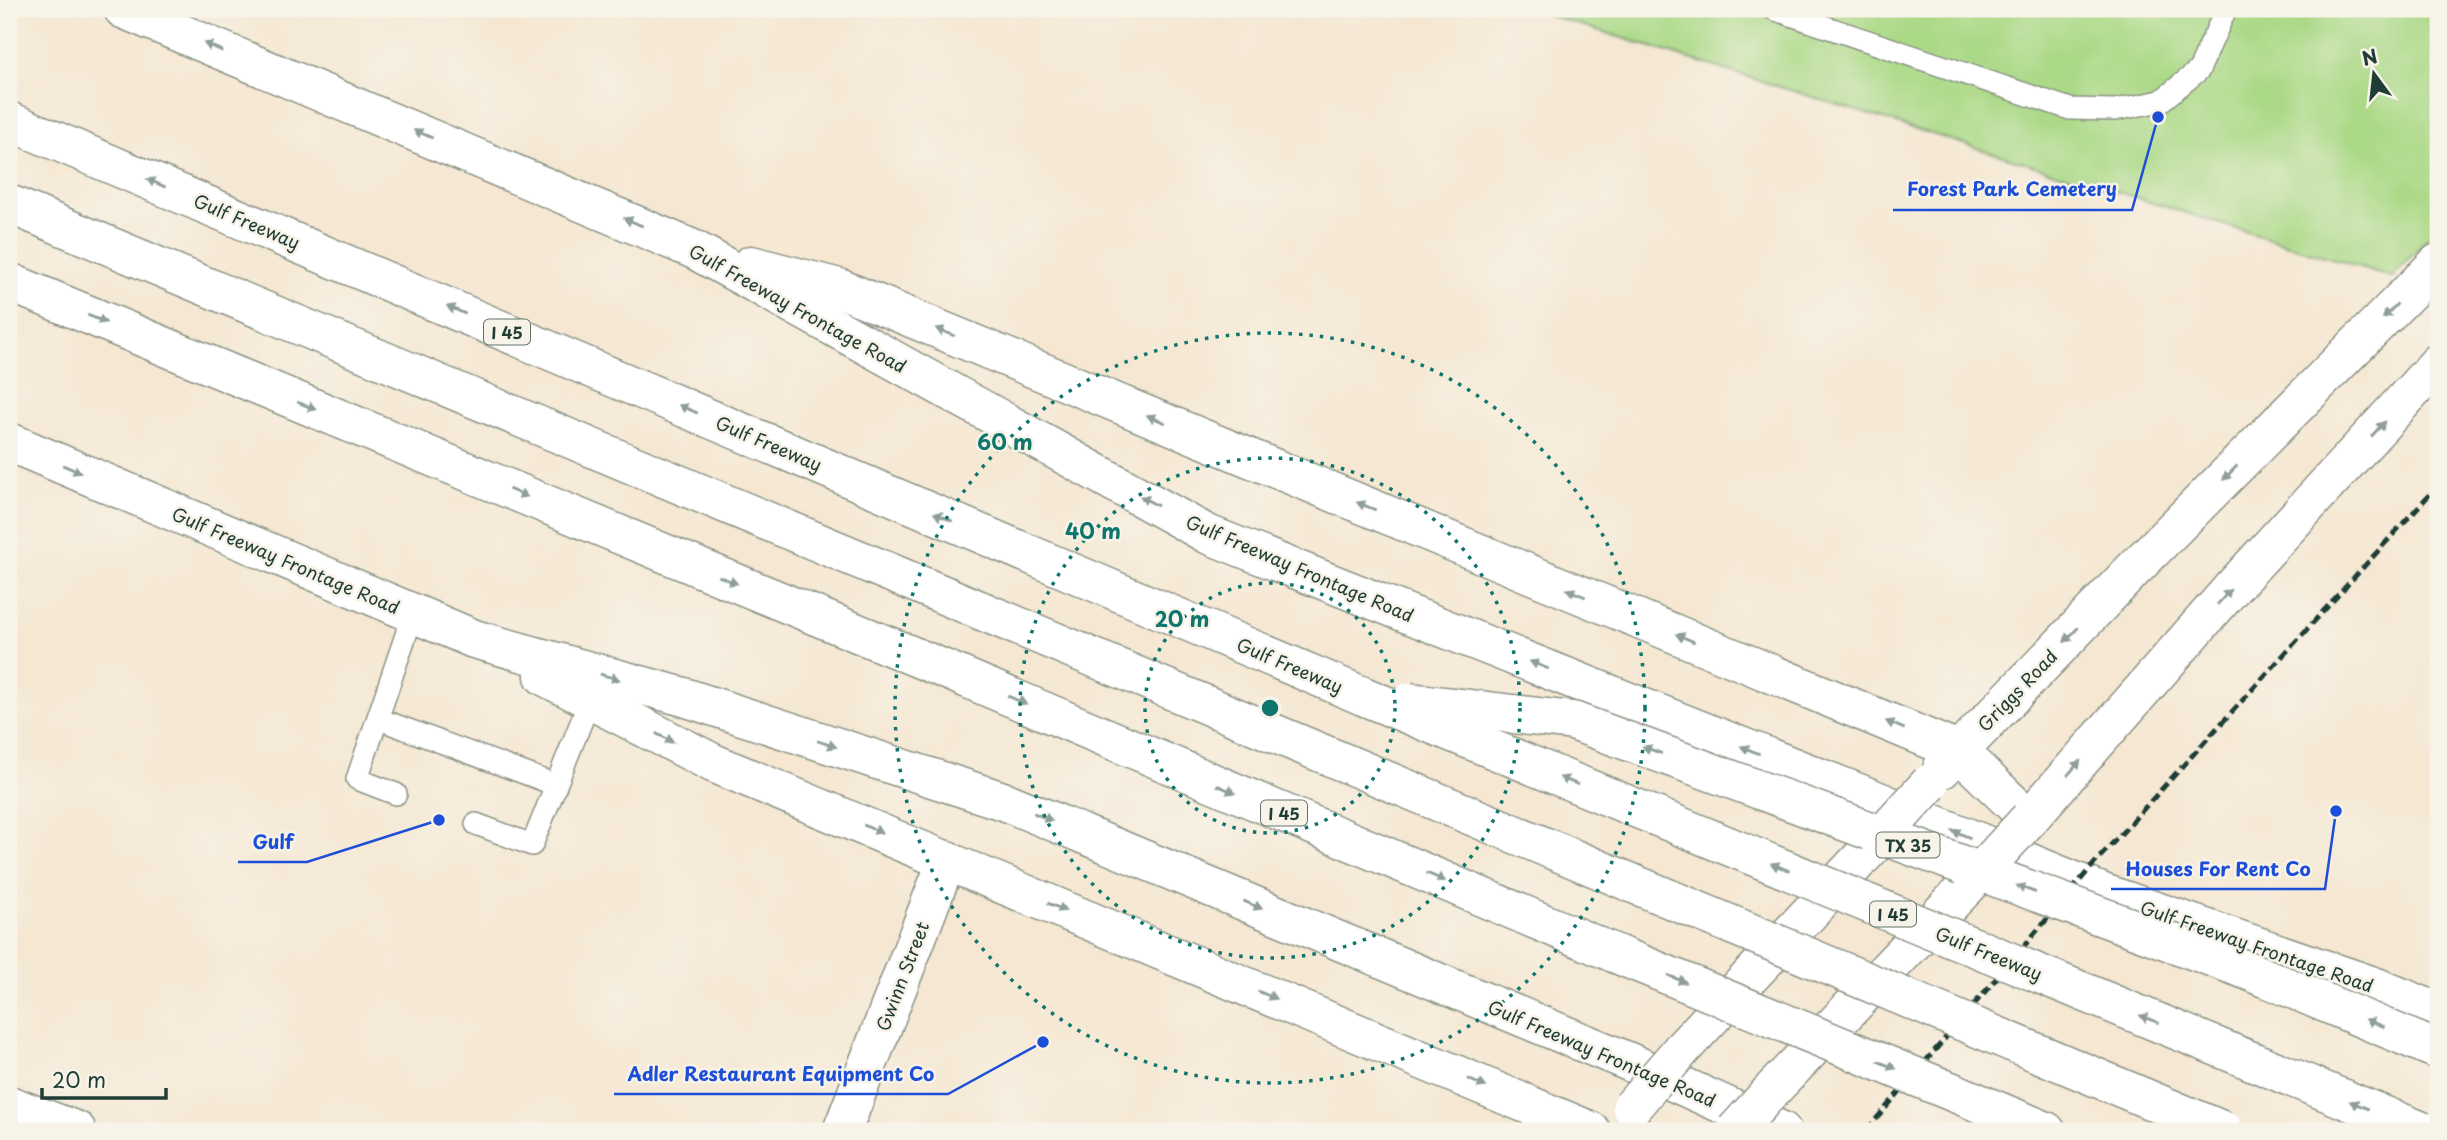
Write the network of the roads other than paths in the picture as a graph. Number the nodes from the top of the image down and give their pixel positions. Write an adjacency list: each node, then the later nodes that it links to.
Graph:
1 (123, 9): 6 (main road, Gulf Freeway Frontage Road, one-way to 1)
2 (1773, 9): 3 (lane)
3 (2226, 9)
4 (9, 121): 13 (main road, Gulf Freeway / I 45, one-way to 4)
5 (9, 204): 34 (main road, bridge)
6 (695, 250): 16 (main road, one-way to 6); 22 (main road, Gulf Freeway Frontage Road, one-way to 6)
7 (2438, 263): 16 (main road, Griggs Road, one-way to 16)
8 (9, 282): 24 (main road, I 45, one-way to 24, bridge)
9 (2438, 363): 19 (main road, one-way to 9)
10 (9, 442): 11 (main road, Gulf Freeway Frontage Road, one-way to 11)
11 (413, 614): 12 (main road, Gulf Freeway Frontage Road); 15 (lane)
12 (474, 639): 14 (main road); 31 (main road, Gulf Freeway Frontage Road, one-way to 31)
13 (1363, 696): 23 (main road, TX 35, one-way to 13, bridge); 35 (main road, Gulf Freeway / I 45, one-way to 13, bridge)
14 (590, 700): 17 (lane); 21 (main road, one-way to 21)
15 (379, 719): 17 (lane); 18 (lane)
16 (1958, 751): 19 (main road); 26 (main road, Griggs Road, bridge)
17 (556, 785): 20 (lane)
18 (396, 794)
19 (2029, 819): 30 (main road, bridge)
20 (475, 824)
21 (947, 860): 28 (main road, Gwinn Street); 29 (main road, one-way to 29)
22 (2437, 1011)
23 (2438, 1049)
24 (1955, 1093): 32 (main road); 33 (main road, I 45)
25 (9, 1105): 27 (main road)
26 (1622, 1119)
27 (77, 1131)
28 (842, 1131)
29 (1591, 1131)
30 (1735, 1131)
31 (1782, 1131)
32 (1996, 1131)
33 (2046, 1131)
34 (2224, 1131)
35 (2423, 1131)

